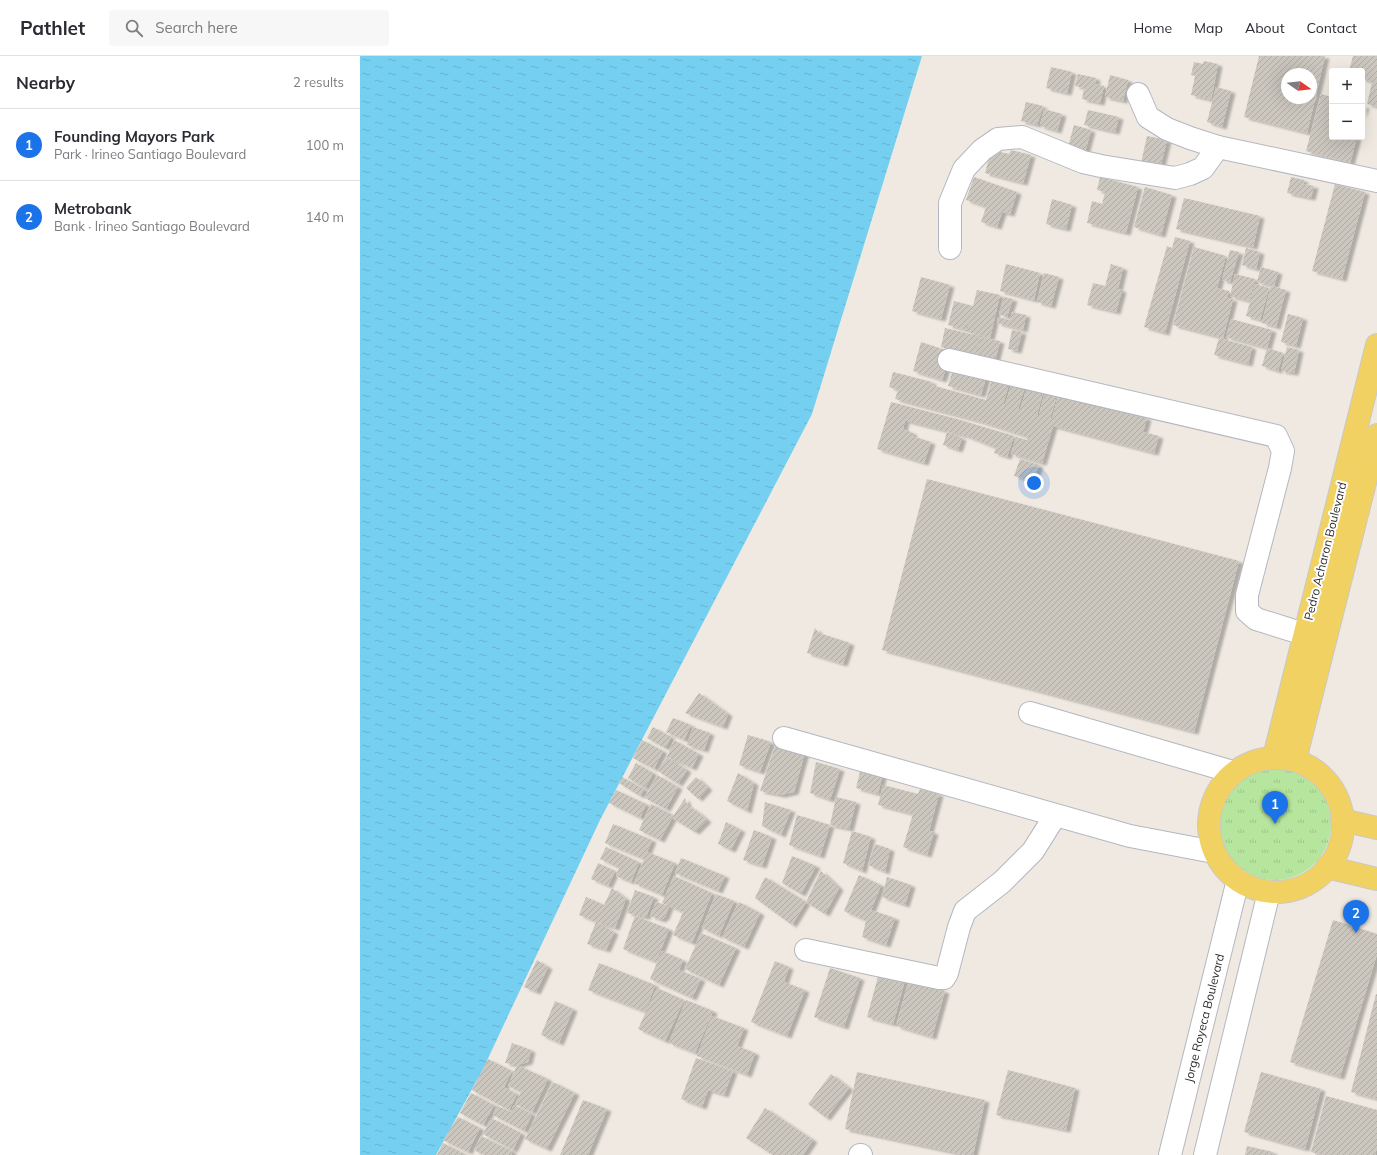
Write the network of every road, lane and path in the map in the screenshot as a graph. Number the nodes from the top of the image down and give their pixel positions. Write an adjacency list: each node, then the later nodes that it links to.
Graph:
1 (1138, 94): 2 (street)
2 (1218, 147): 3 (street); 4 (street)
3 (1377, 181)
4 (950, 248)
5 (1377, 345): 8 (main road, Pedro Acharon Boulevard)
6 (949, 360): 8 (street)
7 (1377, 435): 12 (main road, Pedro Acharon Boulevard)
8 (1304, 634): 11 (main road, Pedro Acharon Boulevard)
9 (1030, 713): 13 (street)
10 (784, 738): 14 (street)
11 (1274, 757): 12 (main road); 13 (main road)
12 (1295, 760): 15 (main road)
13 (1233, 772): 17 (main road)
14 (1055, 816): 17 (street); 22 (street)
15 (1342, 820): 16 (main road); 18 (main road)
16 (1377, 828)
17 (1214, 852): 20 (main road)
18 (1327, 867): 19 (main road); 21 (main road)
19 (1377, 879)
20 (1238, 880): 21 (main road); 23 (street, Jorge Royeca Boulevard)
21 (1269, 892): 24 (street)
22 (806, 950)
23 (1170, 1155)
24 (1205, 1155)

